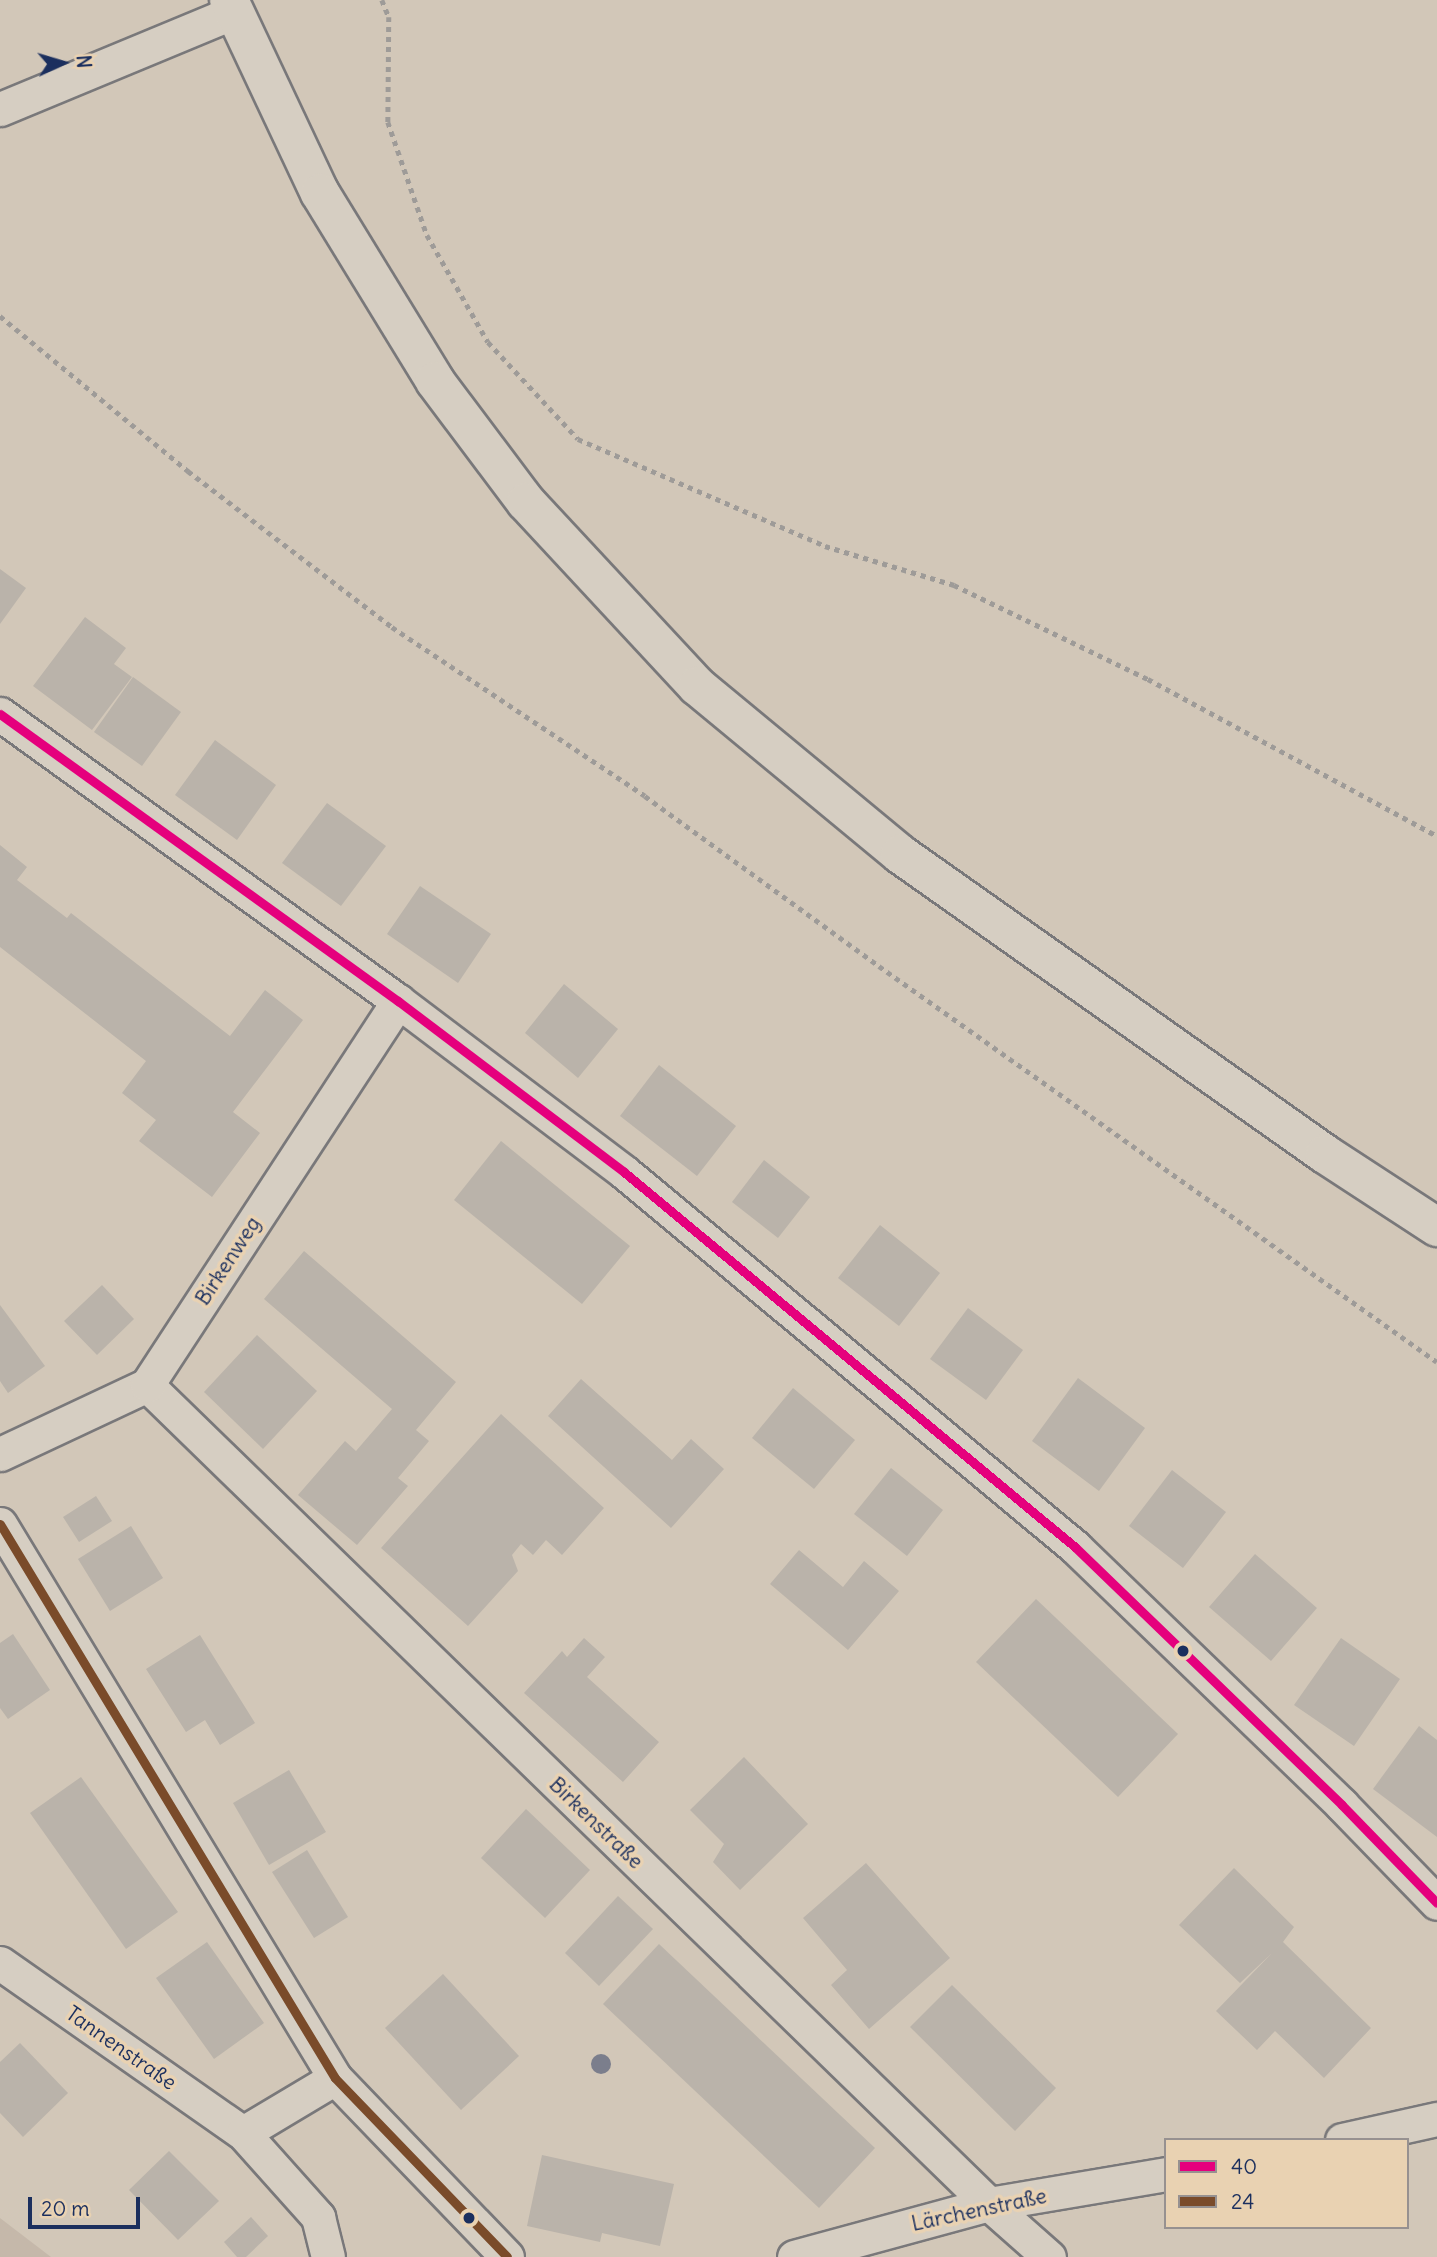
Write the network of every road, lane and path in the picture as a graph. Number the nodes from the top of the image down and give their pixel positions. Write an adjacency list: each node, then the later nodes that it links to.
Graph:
1 (382, 0): 6 (path)
2 (231, 6): 3 (street); 8 (main road)
3 (0, 109)
4 (0, 316): 9 (path)
5 (0, 714): 7 (street)
6 (1437, 836)
7 (398, 1001): 10 (street, Birkenweg); 13 (street)
8 (1437, 1227)
9 (1437, 1362)
10 (146, 1385): 11 (street); 20 (street, Birkenstraße)
11 (0, 1454)
12 (0, 1524): 15 (street)
13 (1437, 1903)
14 (0, 1962): 17 (street, Tannenstraße)
15 (335, 2078): 17 (street); 22 (street)
16 (1437, 2119): 18 (street)
17 (243, 2133): 21 (street, Tannenstraße)
18 (1351, 2138)
19 (1164, 2174): 20 (street, Lärchenstraße)
20 (989, 2204): 23 (street, Lärchenstraße); 24 (street, Birkenstraße)
21 (328, 2257)
22 (508, 2257)
23 (794, 2257)
24 (1049, 2257)

